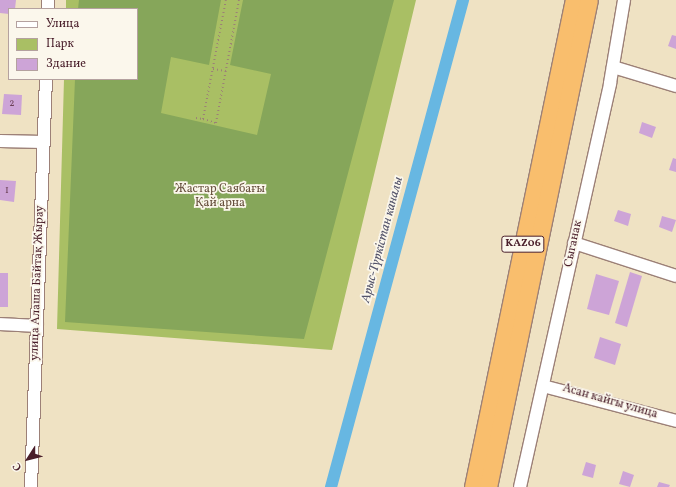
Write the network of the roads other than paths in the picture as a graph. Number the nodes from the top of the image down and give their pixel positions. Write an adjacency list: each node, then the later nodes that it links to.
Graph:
1 (574, 0): 16 (highway, KАZ06)
2 (589, 0): 17 (highway, KАZ06)
3 (624, 0): 4 (street, Сыганак)
4 (613, 67): 6 (street); 9 (street, Сыганак)
5 (46, 80): 8 (street, улица Алаша Байтақ Жырау)
6 (676, 86)
7 (0, 140): 8 (street)
8 (43, 142): 12 (street, улица Алаша Байтақ Жырау)
9 (574, 243): 10 (street); 13 (street, Сыганак)
10 (676, 276)
11 (0, 324): 12 (street)
12 (37, 326): 15 (street, улица Алаша Байтақ Жырау)
13 (543, 386): 14 (street, Асан кайгы улица); 18 (street, Сыганак)
14 (676, 421)
15 (31, 487)
16 (473, 487)
17 (488, 487)
18 (520, 487)

